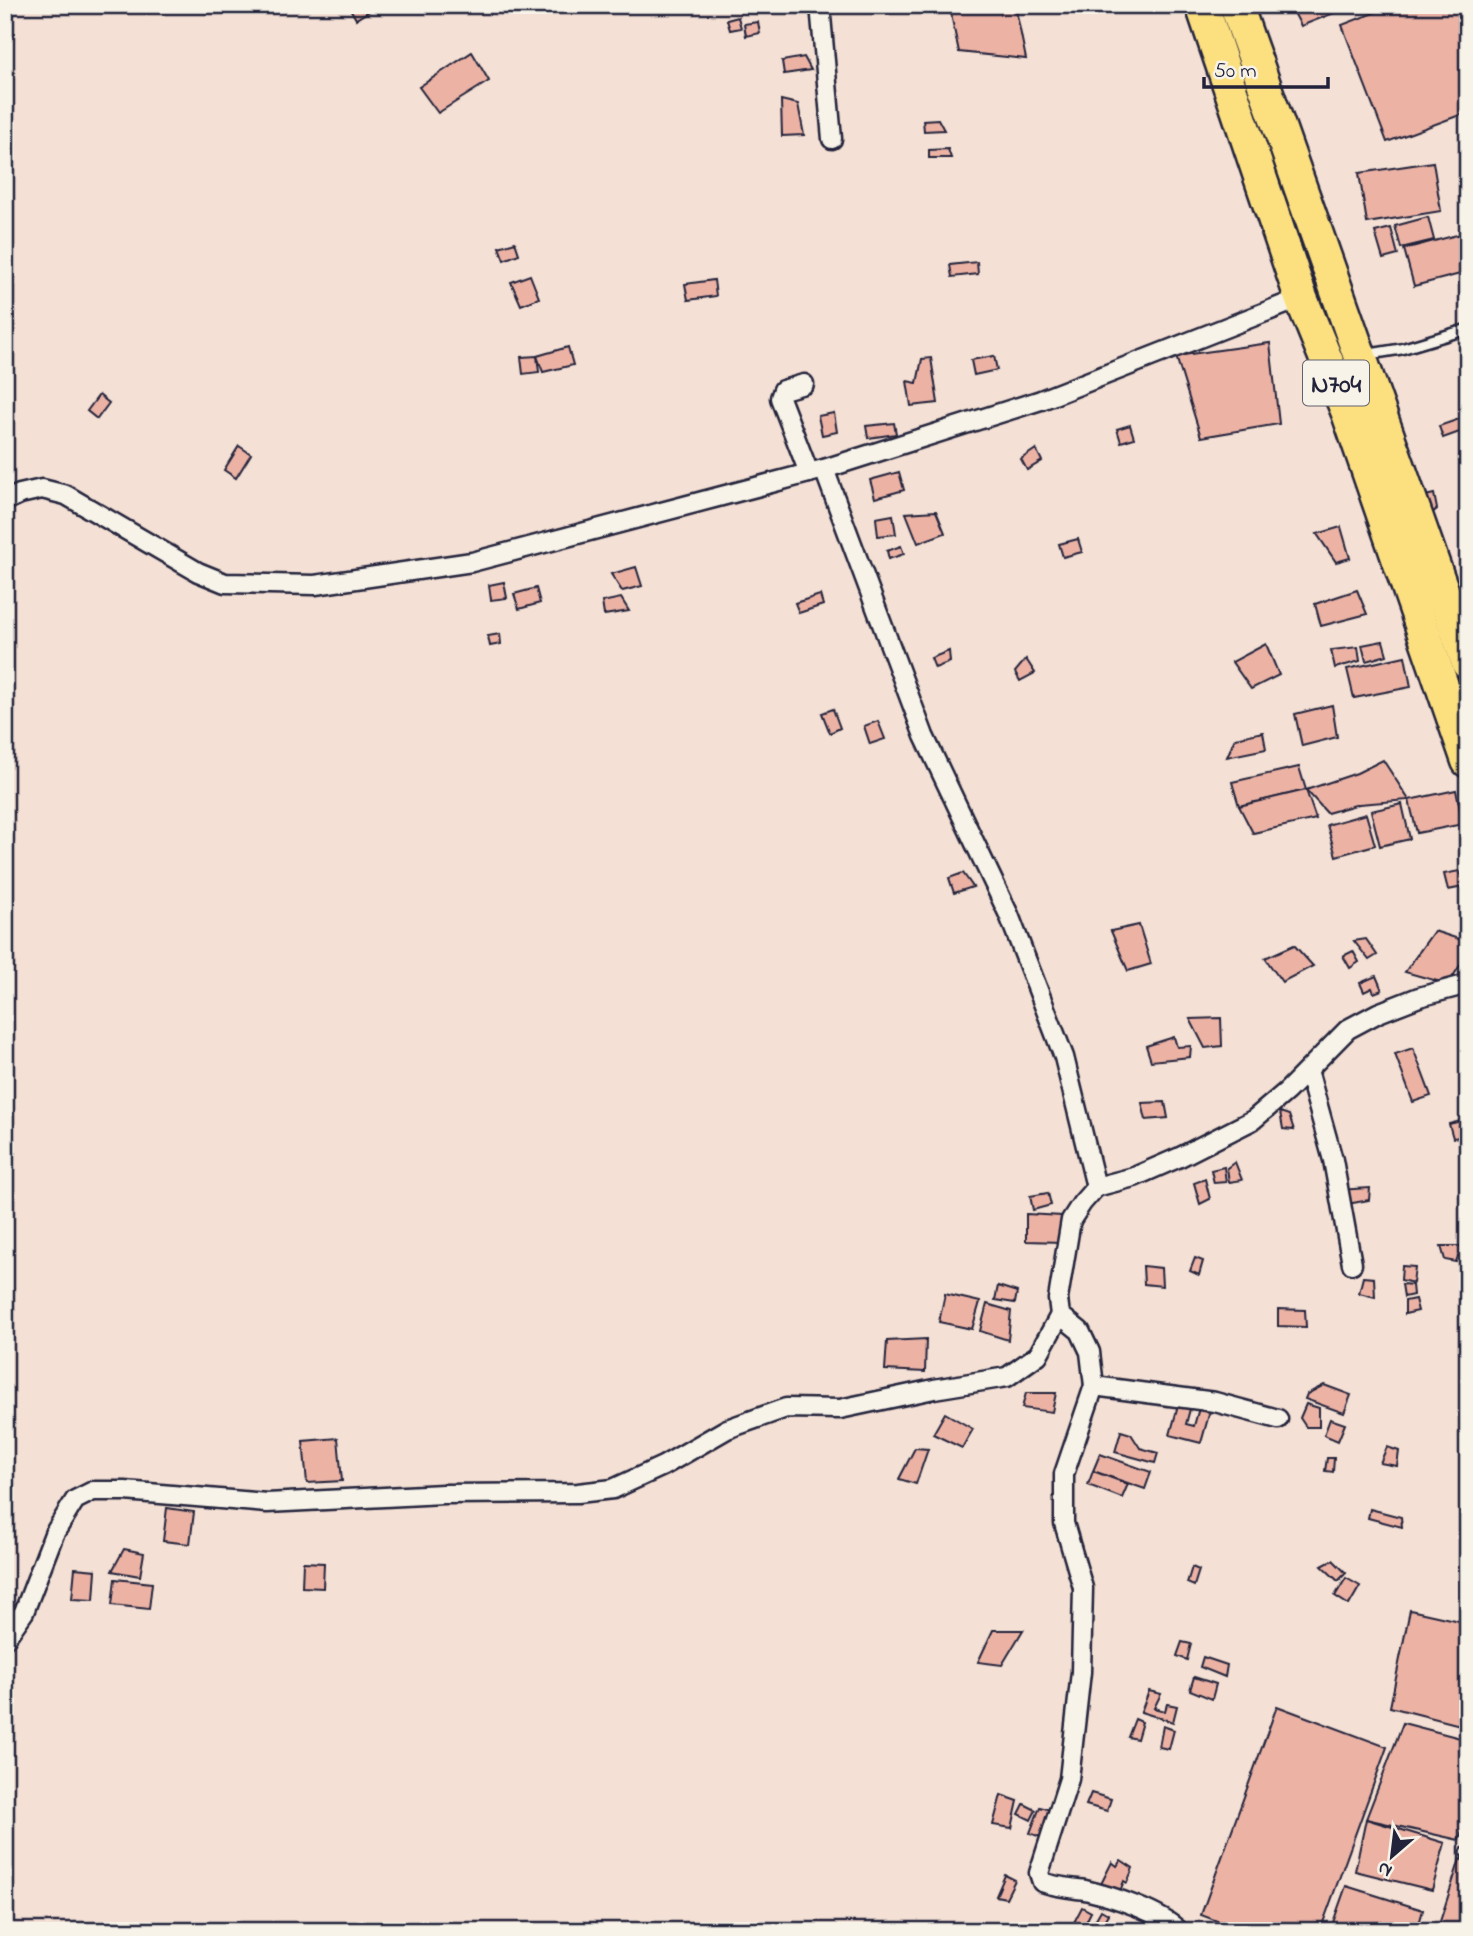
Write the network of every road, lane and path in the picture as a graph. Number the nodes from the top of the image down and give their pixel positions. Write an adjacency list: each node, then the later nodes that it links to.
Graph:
1 (820, 5): 4 (street)
2 (1202, 5): 5 (highway, N704)
3 (1236, 5): 7 (highway, N704)
4 (832, 139)
5 (1301, 298): 9 (highway, N704); 10 (street)
6 (1468, 329): 7 (lane)
7 (1359, 356): 9 (highway, N704)
8 (804, 384): 10 (street)
9 (1361, 407): 12 (highway, N704); 13 (highway, N704)
10 (817, 471): 11 (street); 16 (street)
11 (5, 501)
12 (1468, 663)
13 (1468, 761)
14 (1468, 984): 15 (street)
15 (1308, 1070): 16 (street); 17 (street)
16 (1096, 1186): 18 (street)
17 (1352, 1264)
18 (1060, 1315): 19 (street); 21 (street)
19 (1094, 1386): 20 (street); 22 (street)
20 (1278, 1419)
21 (5, 1639)
22 (1179, 1931)

